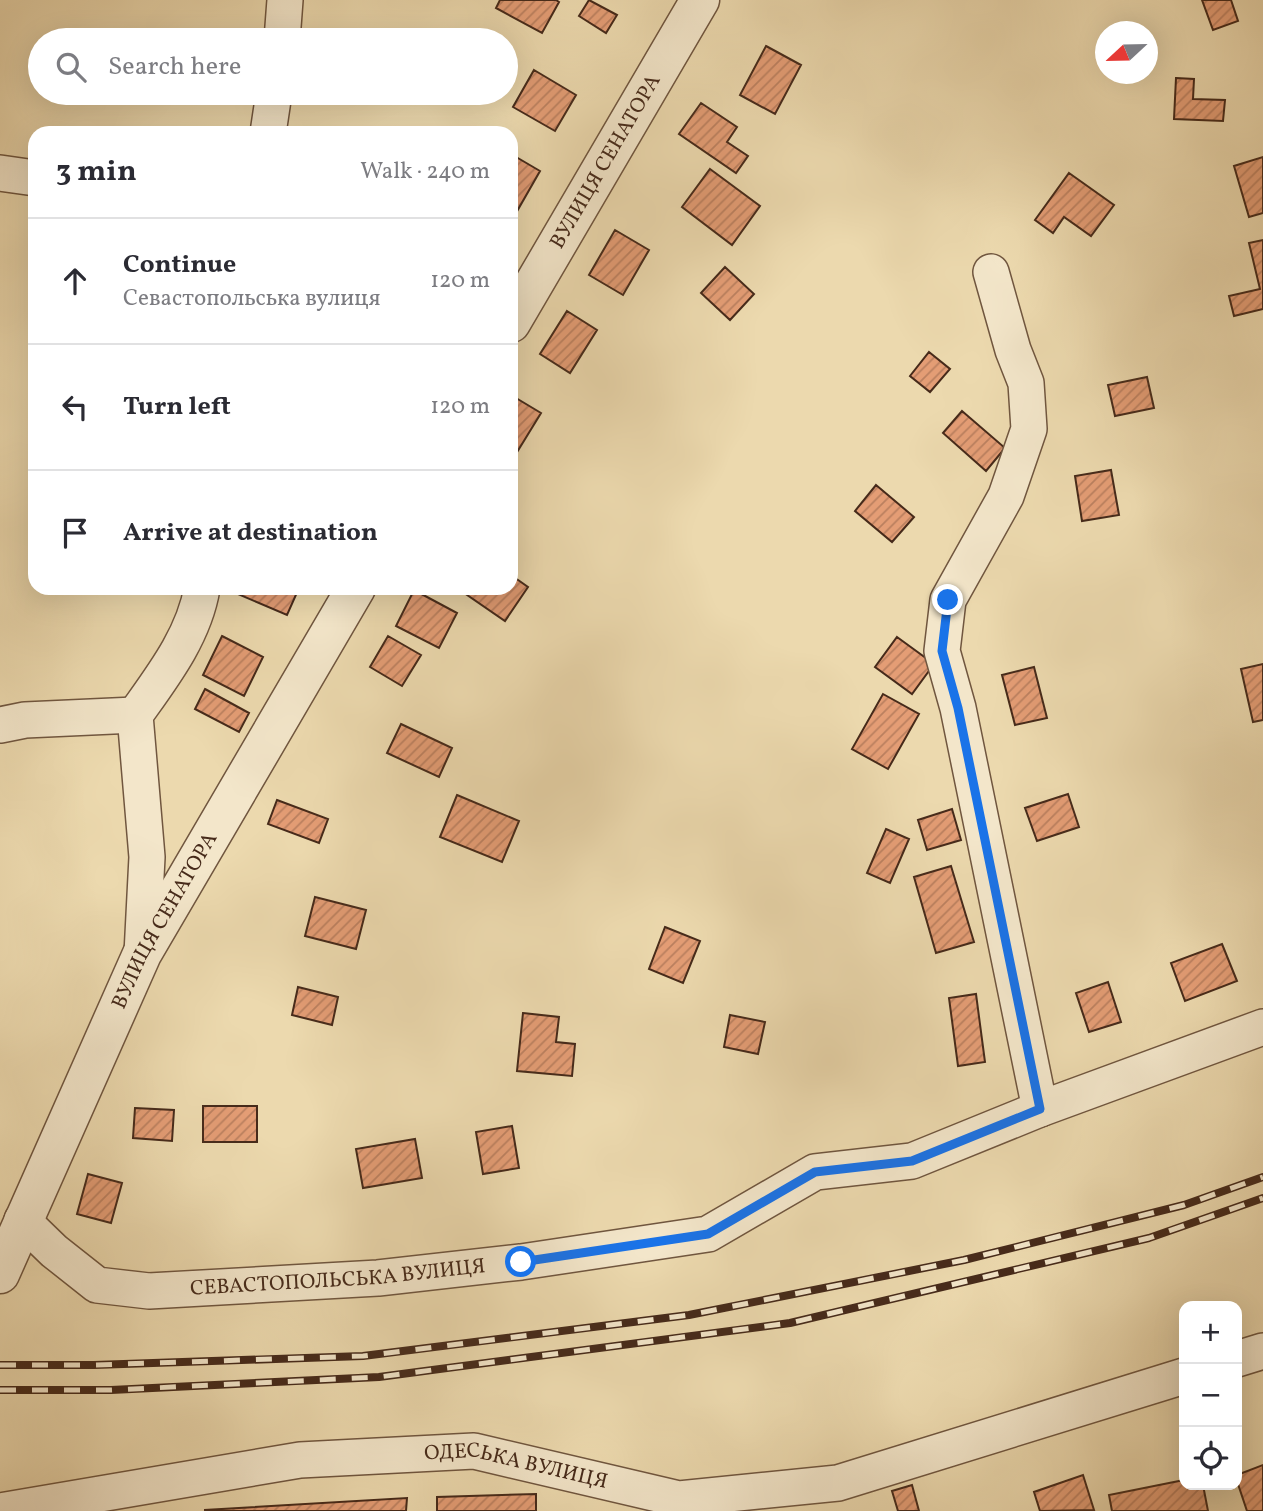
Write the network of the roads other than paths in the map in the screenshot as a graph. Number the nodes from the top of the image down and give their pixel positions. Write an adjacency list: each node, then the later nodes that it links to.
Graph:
1 (285, 0): 3 (street)
2 (700, 0): 9 (street, ВУЛИЦЯ СЕНАТОРА)
3 (283, 28)
4 (272, 105): 5 (street)
5 (269, 126)
6 (0, 173): 7 (street)
7 (28, 177)
8 (991, 272): 16 (street)
9 (518, 311)
10 (201, 595): 12 (street)
11 (352, 595): 14 (street, ВУЛИЦЯ СЕНАТОРА)
12 (135, 715): 13 (street); 14 (street)
13 (0, 725)
14 (142, 954): 17 (street, ВУЛИЦЯ СЕНАТОРА)
15 (1263, 1027): 16 (street, СЕВАСТОПОЛЬСЬКА ВУЛИЦЯ)
16 (1040, 1109): 17 (street, СЕВАСТОПОЛЬСЬКА ВУЛИЦЯ)
17 (22, 1220): 18 (street, ВУЛИЦЯ СЕНАТОРА)
18 (1, 1270)
19 (1263, 1351): 20 (street)
20 (1242, 1357)
21 (1179, 1378): 22 (street, ОДЕСЬКА ВУЛИЦЯ)
22 (841, 1497): 23 (street, ОДЕСЬКА ВУЛИЦЯ)
23 (0, 1511)

